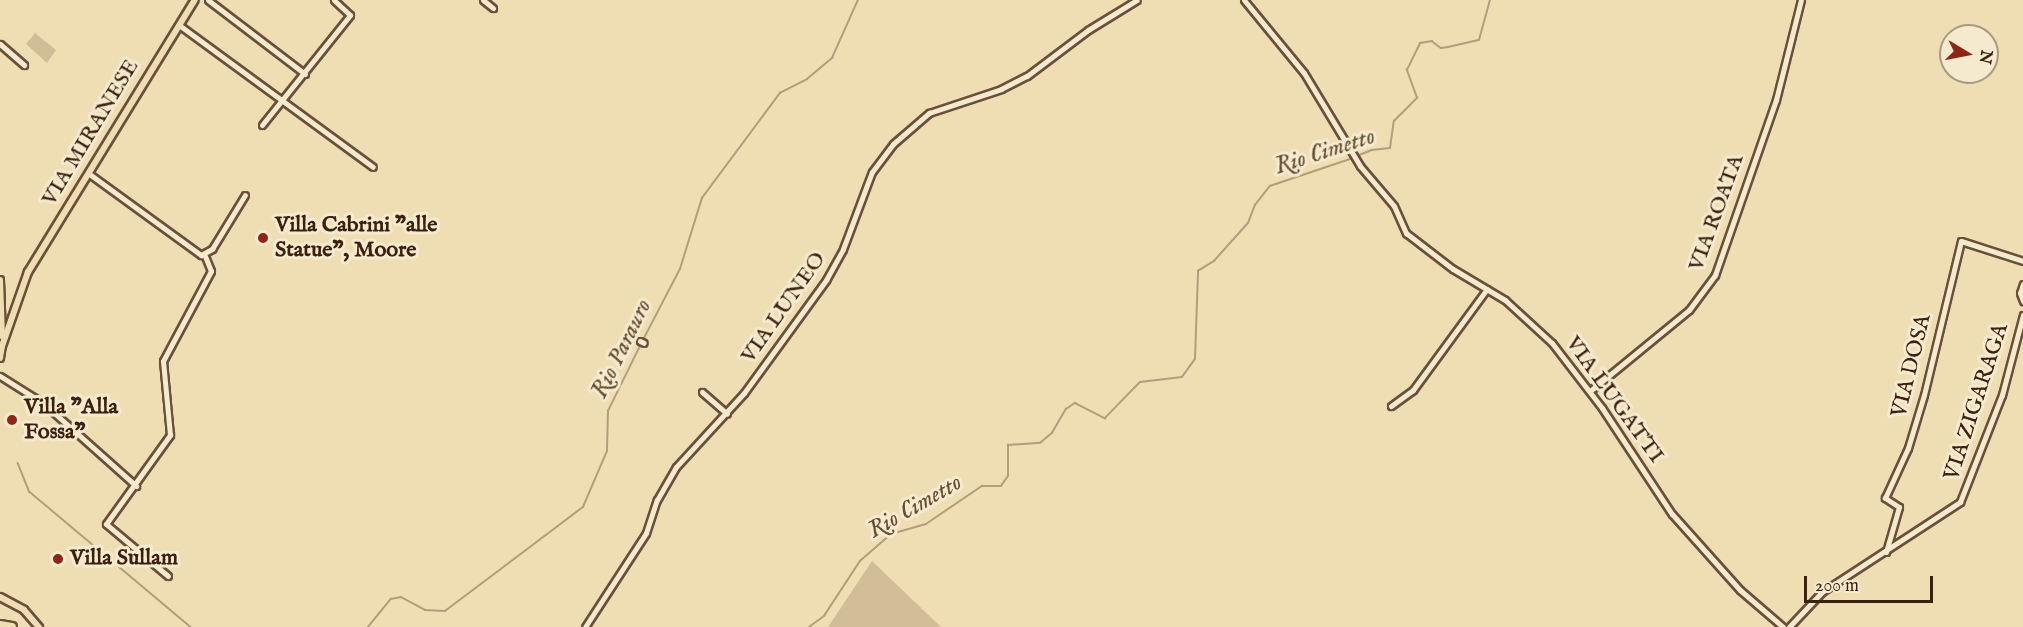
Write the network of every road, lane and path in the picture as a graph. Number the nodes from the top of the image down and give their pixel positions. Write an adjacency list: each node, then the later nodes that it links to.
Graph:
1 (195, 0): 9 (main road, VIA MIRANESE)
2 (208, 0): 12 (street)
3 (334, 0): 12 (street)
4 (483, 0): 8 (street)
5 (1137, 0): 35 (street, VIA LUNEO)
6 (1245, 0): 23 (street, VIA LUGATTI)
7 (1801, 0): 32 (street, VIA ROATA)
8 (493, 8)
9 (179, 25): 13 (street); 16 (main road, VIA MIRANESE)
10 (0, 44): 11 (street)
11 (24, 65)
12 (305, 74): 13 (street)
13 (280, 102): 14 (street); 15 (street)
14 (262, 125)
15 (373, 167)
16 (88, 173): 18 (street); 22 (main road, VIA MIRANESE)
17 (245, 195): 18 (street)
18 (205, 256): 36 (street)
19 (2023, 261): 37 (street, VIA DOSA)
20 (0, 280): 25 (main road, VIA MIRANESE)
21 (2023, 284): 24 (street)
22 (21, 286): 26 (main road, VIA MIRANESE); 29 (main road, VIA MIRANESE)
23 (1487, 290): 32 (street, VIA LUGATTI); 34 (street)
24 (2023, 301)
25 (2, 302): 26 (main road); 28 (main road, VIA MIRANESE)
26 (12, 302): 28 (main road, VIA MIRANESE)
27 (2023, 315): 37 (street, VIA ZIGARAGA)
28 (2, 317): 29 (main road, VIA MIRANESE)
29 (1, 349): 30 (main road, VIA MIRANESE)
30 (0, 358)
31 (0, 376): 36 (street)
32 (1590, 391): 44 (street, VIA LUGATTI)
33 (702, 392): 35 (street)
34 (1391, 406)
35 (727, 414): 43 (street, VIA LUNEO)
36 (136, 486): 38 (street)
37 (1886, 552): 45 (street, VIA ZIGARAGA)
38 (168, 576)
39 (0, 599): 42 (main road)
40 (0, 625): 41 (highway)
41 (12, 627)
42 (39, 627)
43 (585, 627)
44 (1783, 627)
45 (1789, 627)

